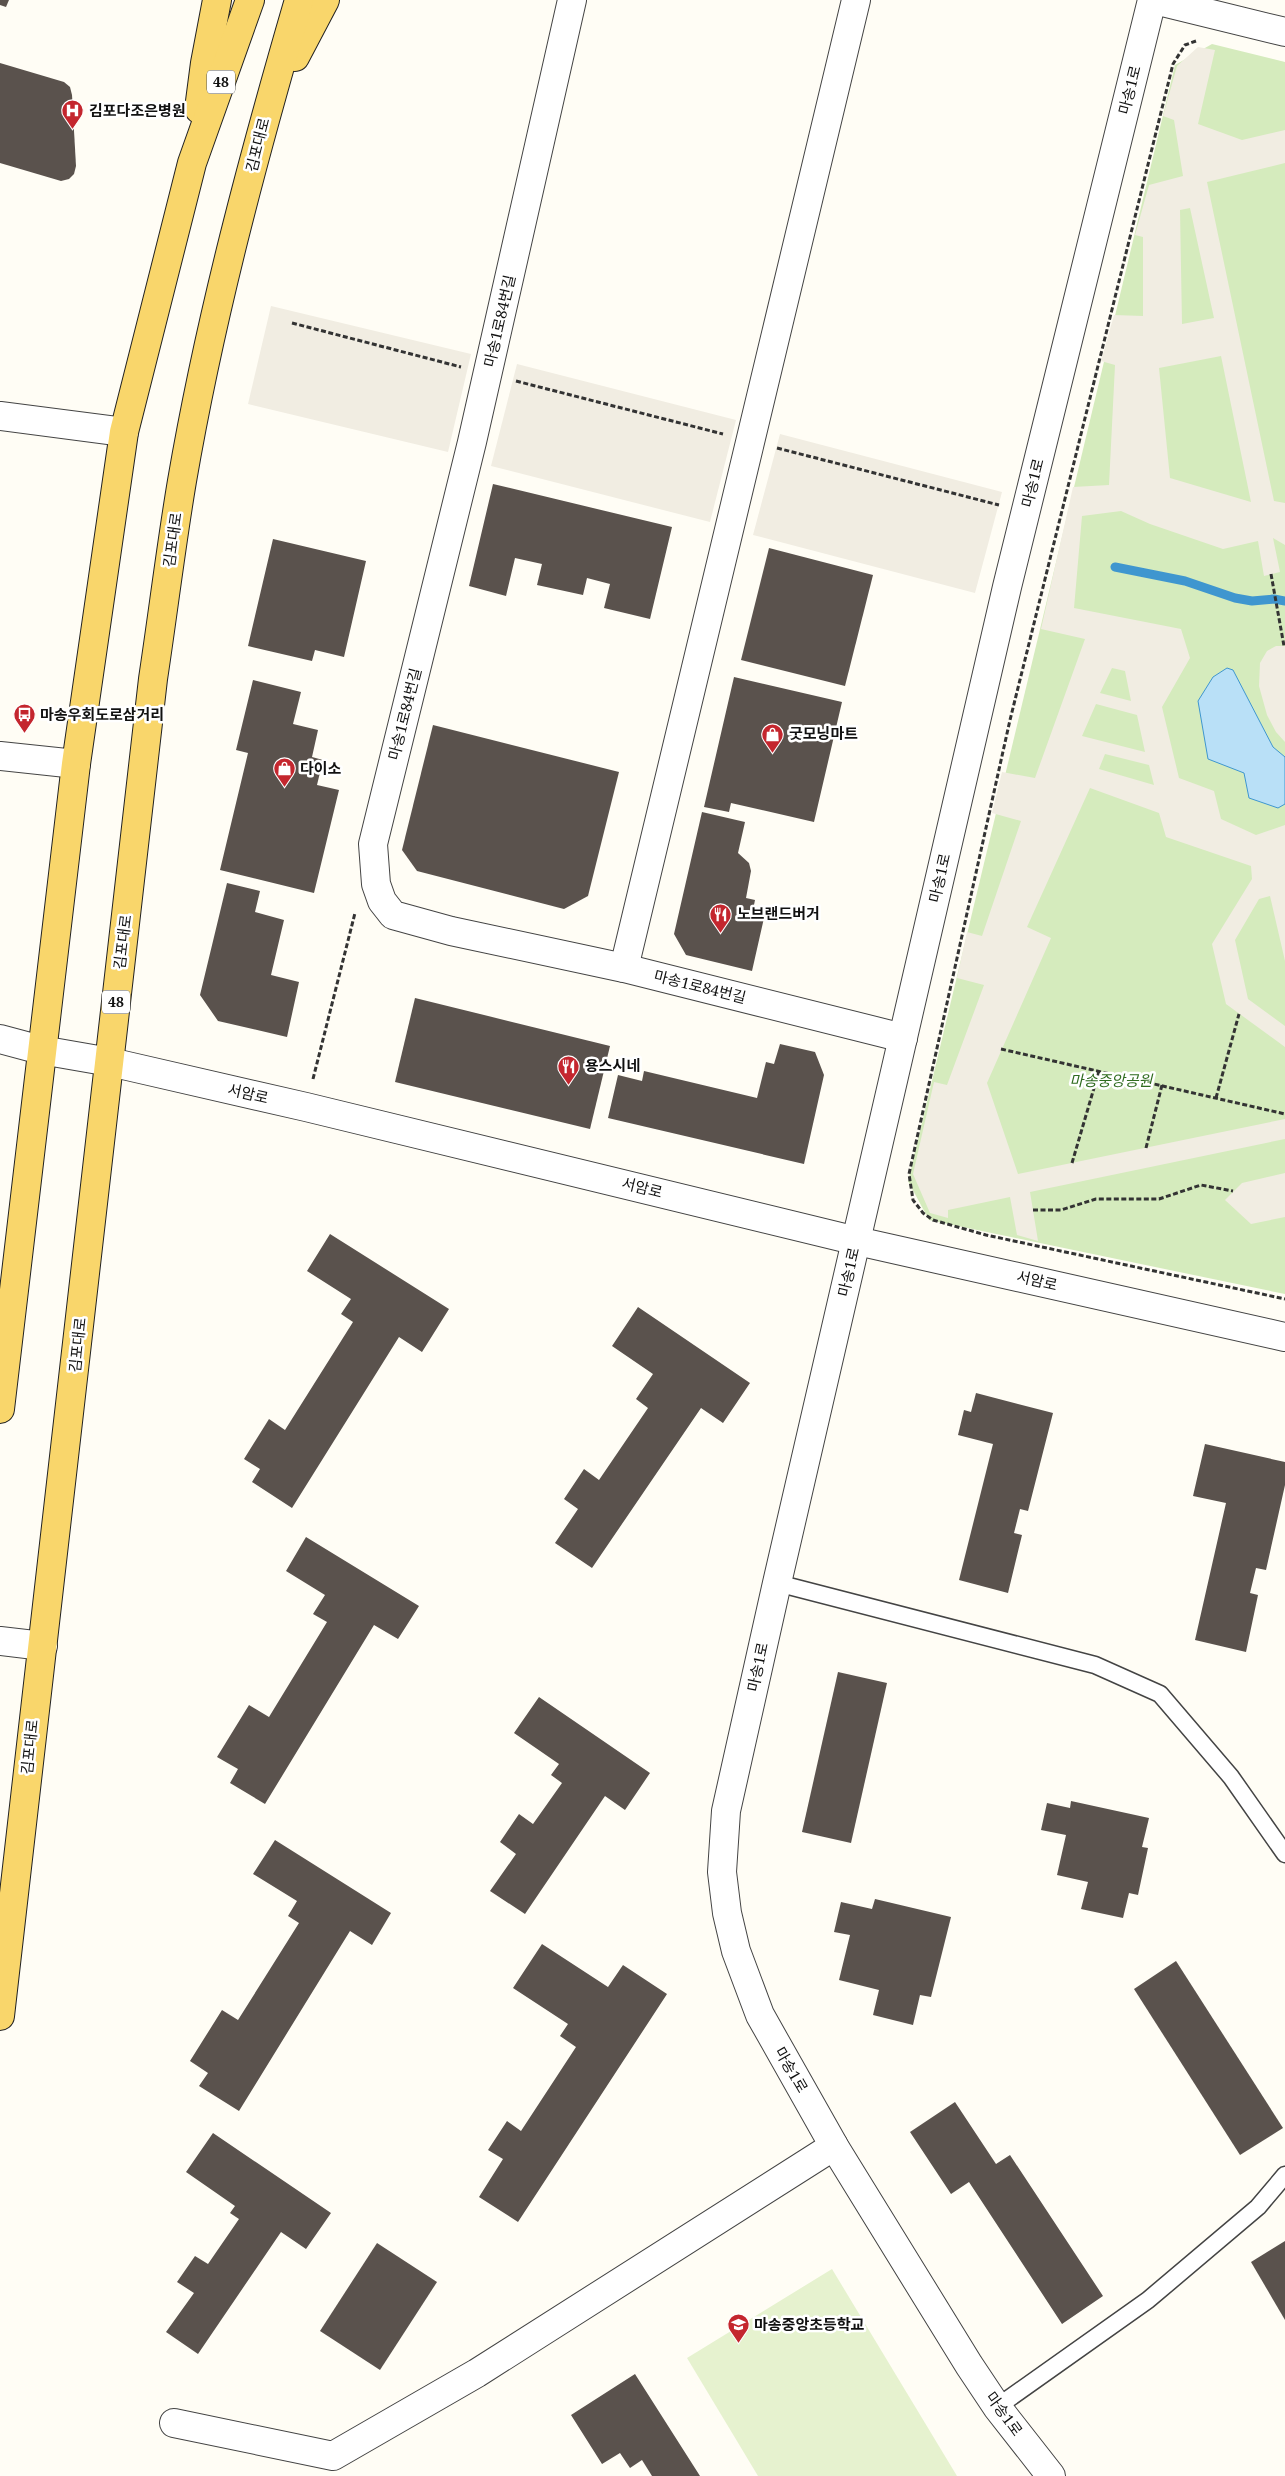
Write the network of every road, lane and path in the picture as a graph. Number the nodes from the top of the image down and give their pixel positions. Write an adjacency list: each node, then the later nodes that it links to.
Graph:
1 (217, 0): 11 (main road)
2 (250, 0): 11 (main road, 48)
3 (299, 0): 10 (main road, 김포대로 / 48)
4 (325, 0): 10 (main road)
5 (572, 0): 13 (street, 마송1로84번길)
6 (856, 0): 16 (street)
7 (1153, 0): 8 (street); 17 (street, 마송1로)
8 (1285, 32)
9 (1200, 40): 18 (path)
10 (267, 112): 30 (main road, 김포대로 / 48)
11 (192, 163): 15 (main road, 48)
12 (292, 323): 13 (path)
13 (488, 373): 16 (path); 24 (street, 마송1로84번길)
14 (0, 416): 15 (street)
15 (124, 432): 22 (main road, 48)
16 (751, 441): 17 (path); 24 (street)
17 (1026, 512): 18 (path); 27 (street, 마송1로)
18 (1059, 520): 41 (path)
19 (1271, 574): 20 (path)
20 (1284, 646)
21 (0, 756): 22 (street)
22 (76, 764): 28 (main road, 48)
23 (356, 910): 34 (path)
24 (624, 968): 27 (street, 마송1로84번길)
25 (1239, 1014): 33 (path)
26 (0, 1038): 28 (street, 서암로)
27 (903, 1038): 40 (street, 마송1로)
28 (41, 1050): 30 (street, 서암로); 43 (main road, 48)
29 (1002, 1050): 31 (path)
30 (110, 1062): 34 (street, 서암로); 47 (main road, 김포대로 / 48)
31 (1100, 1071): 32 (path); 37 (path)
32 (1162, 1085): 33 (path); 36 (path)
33 (1216, 1098): 35 (path)
34 (306, 1107): 40 (street, 서암로)
35 (1285, 1114)
36 (1146, 1148)
37 (1072, 1163)
38 (1234, 1192): 39 (path)
39 (1032, 1210)
40 (857, 1240): 42 (street, 서암로); 45 (street, 마송1로)
41 (1285, 1299)
42 (1285, 1336)
43 (3, 1355): 44 (main road, 48)
44 (0, 1409)
45 (777, 1583): 48 (lane); 50 (street, 마송1로)
46 (0, 1641): 47 (street)
47 (43, 1646): 49 (main road, 김포대로 / 48)
48 (1285, 1854)
49 (0, 2016)
50 (834, 2146): 52 (street, 마송1로); 53 (street)
51 (1285, 2175): 52 (lane)
52 (997, 2407): 54 (street, 마송1로)
53 (174, 2423)
54 (1051, 2476)

